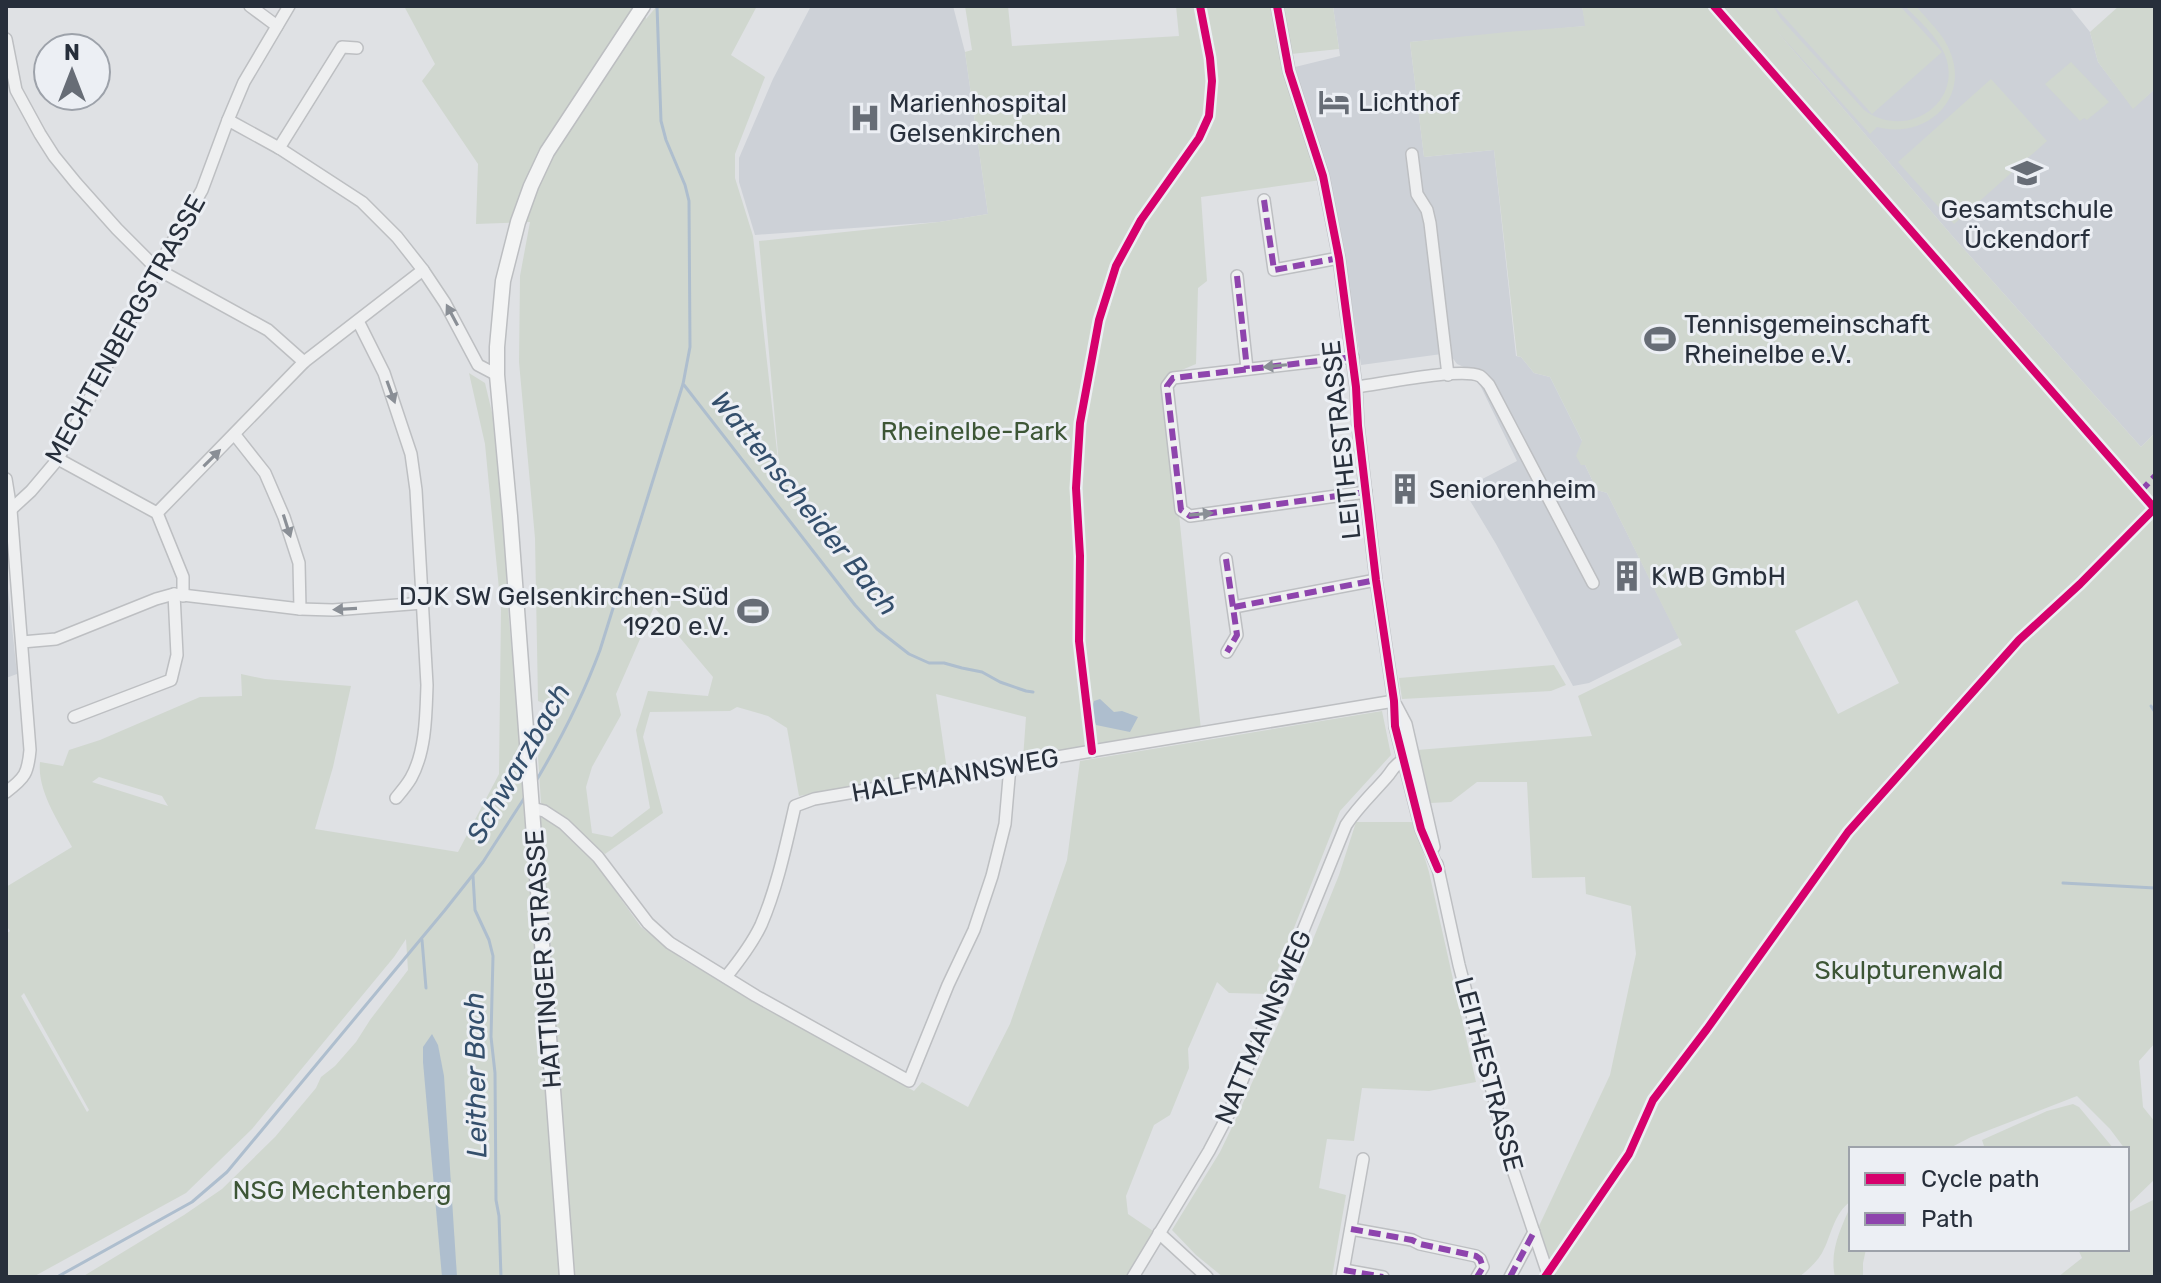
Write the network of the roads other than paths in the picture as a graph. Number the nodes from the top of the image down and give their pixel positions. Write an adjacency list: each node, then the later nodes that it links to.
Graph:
1 (250, 6): 5 (street)
2 (289, 6): 5 (street, MECHTENBERGSTRASSE)
3 (643, 6): 21 (main road, HATTINGER STRASSE)
4 (1277, 6): 13 (street, LEITHESTRASSE)
5 (277, 26): 9 (street, MECHTENBERGSTRASSE)
6 (6, 39): 8 (street)
7 (357, 48): 10 (street)
8 (11, 92): 14 (street)
9 (228, 120): 10 (street); 14 (street, MECHTENBERGSTRASSE)
10 (279, 148): 15 (street)
11 (1412, 154): 22 (street)
12 (1264, 200): 13 (street)
13 (1339, 258): 18 (street, LEITHESTRASSE)
14 (157, 269): 19 (street); 25 (street, MECHTENBERGSTRASSE)
15 (423, 270): 17 (street); 21 (street, one-way to 15)
16 (1237, 276): 20 (street)
17 (358, 321): 19 (street); 34 (street, one-way to 34)
18 (1353, 357): 20 (street, LEITHESTRASSE, one-way to 20); 23 (street, LEITHESTRASSE)
19 (304, 362): 24 (street)
20 (1247, 369): 27 (street, LEITHESTRASSE, one-way to 27)
21 (497, 375): 45 (main road, HATTINGER STRASSE)
22 (1448, 375): 23 (street, LEITHESTRASSE); 32 (street, LEITHESTRASSE)
23 (1356, 387): 27 (street, LEITHESTRASSE)
24 (235, 435): 29 (street, one-way to 24); 36 (street, one-way to 36)
25 (58, 459): 28 (street, MECHTENBERGSTRASSE); 29 (street)
26 (6, 479): 28 (street)
27 (1366, 492): 31 (street, LEITHESTRASSE)
28 (9, 512): 37 (street)
29 (157, 513): 33 (street)
30 (1226, 559): 35 (street)
31 (1376, 580): 35 (street); 39 (street, LEITHESTRASSE)
32 (1593, 583)
33 (179, 595): 36 (street); 37 (street); 40 (street)
34 (423, 603): 36 (street, one-way to 36); 44 (street)
35 (1234, 607): 38 (street)
36 (300, 609)
37 (22, 642): 43 (street)
38 (1227, 652)
39 (1394, 701): 41 (street, HALFMANNSWEG); 42 (street, LEITHESTRASSE)
40 (74, 717)
41 (1010, 766): 46 (street, HALFMANNSWEG); 46 (street)
42 (1409, 766): 49 (street, LEITHESTRASSE); 50 (street, NATTMANNSWEG)
43 (6, 792)
44 (396, 798)
45 (532, 806): 46 (street); 52 (main road, HATTINGER STRASSE)
46 (726, 977)
47 (1363, 1159): 48 (street)
48 (1351, 1229): 51 (street); 56 (street)
49 (1534, 1232): 57 (street); 58 (street, LEITHESTRASSE)
50 (1159, 1233): 53 (street, NATTMANNSWEG); 54 (street)
51 (1343, 1274): 55 (street)
52 (567, 1277)
53 (1133, 1277)
54 (1207, 1277)
55 (1383, 1277)
56 (1477, 1277)
57 (1510, 1277)
58 (1549, 1277)

